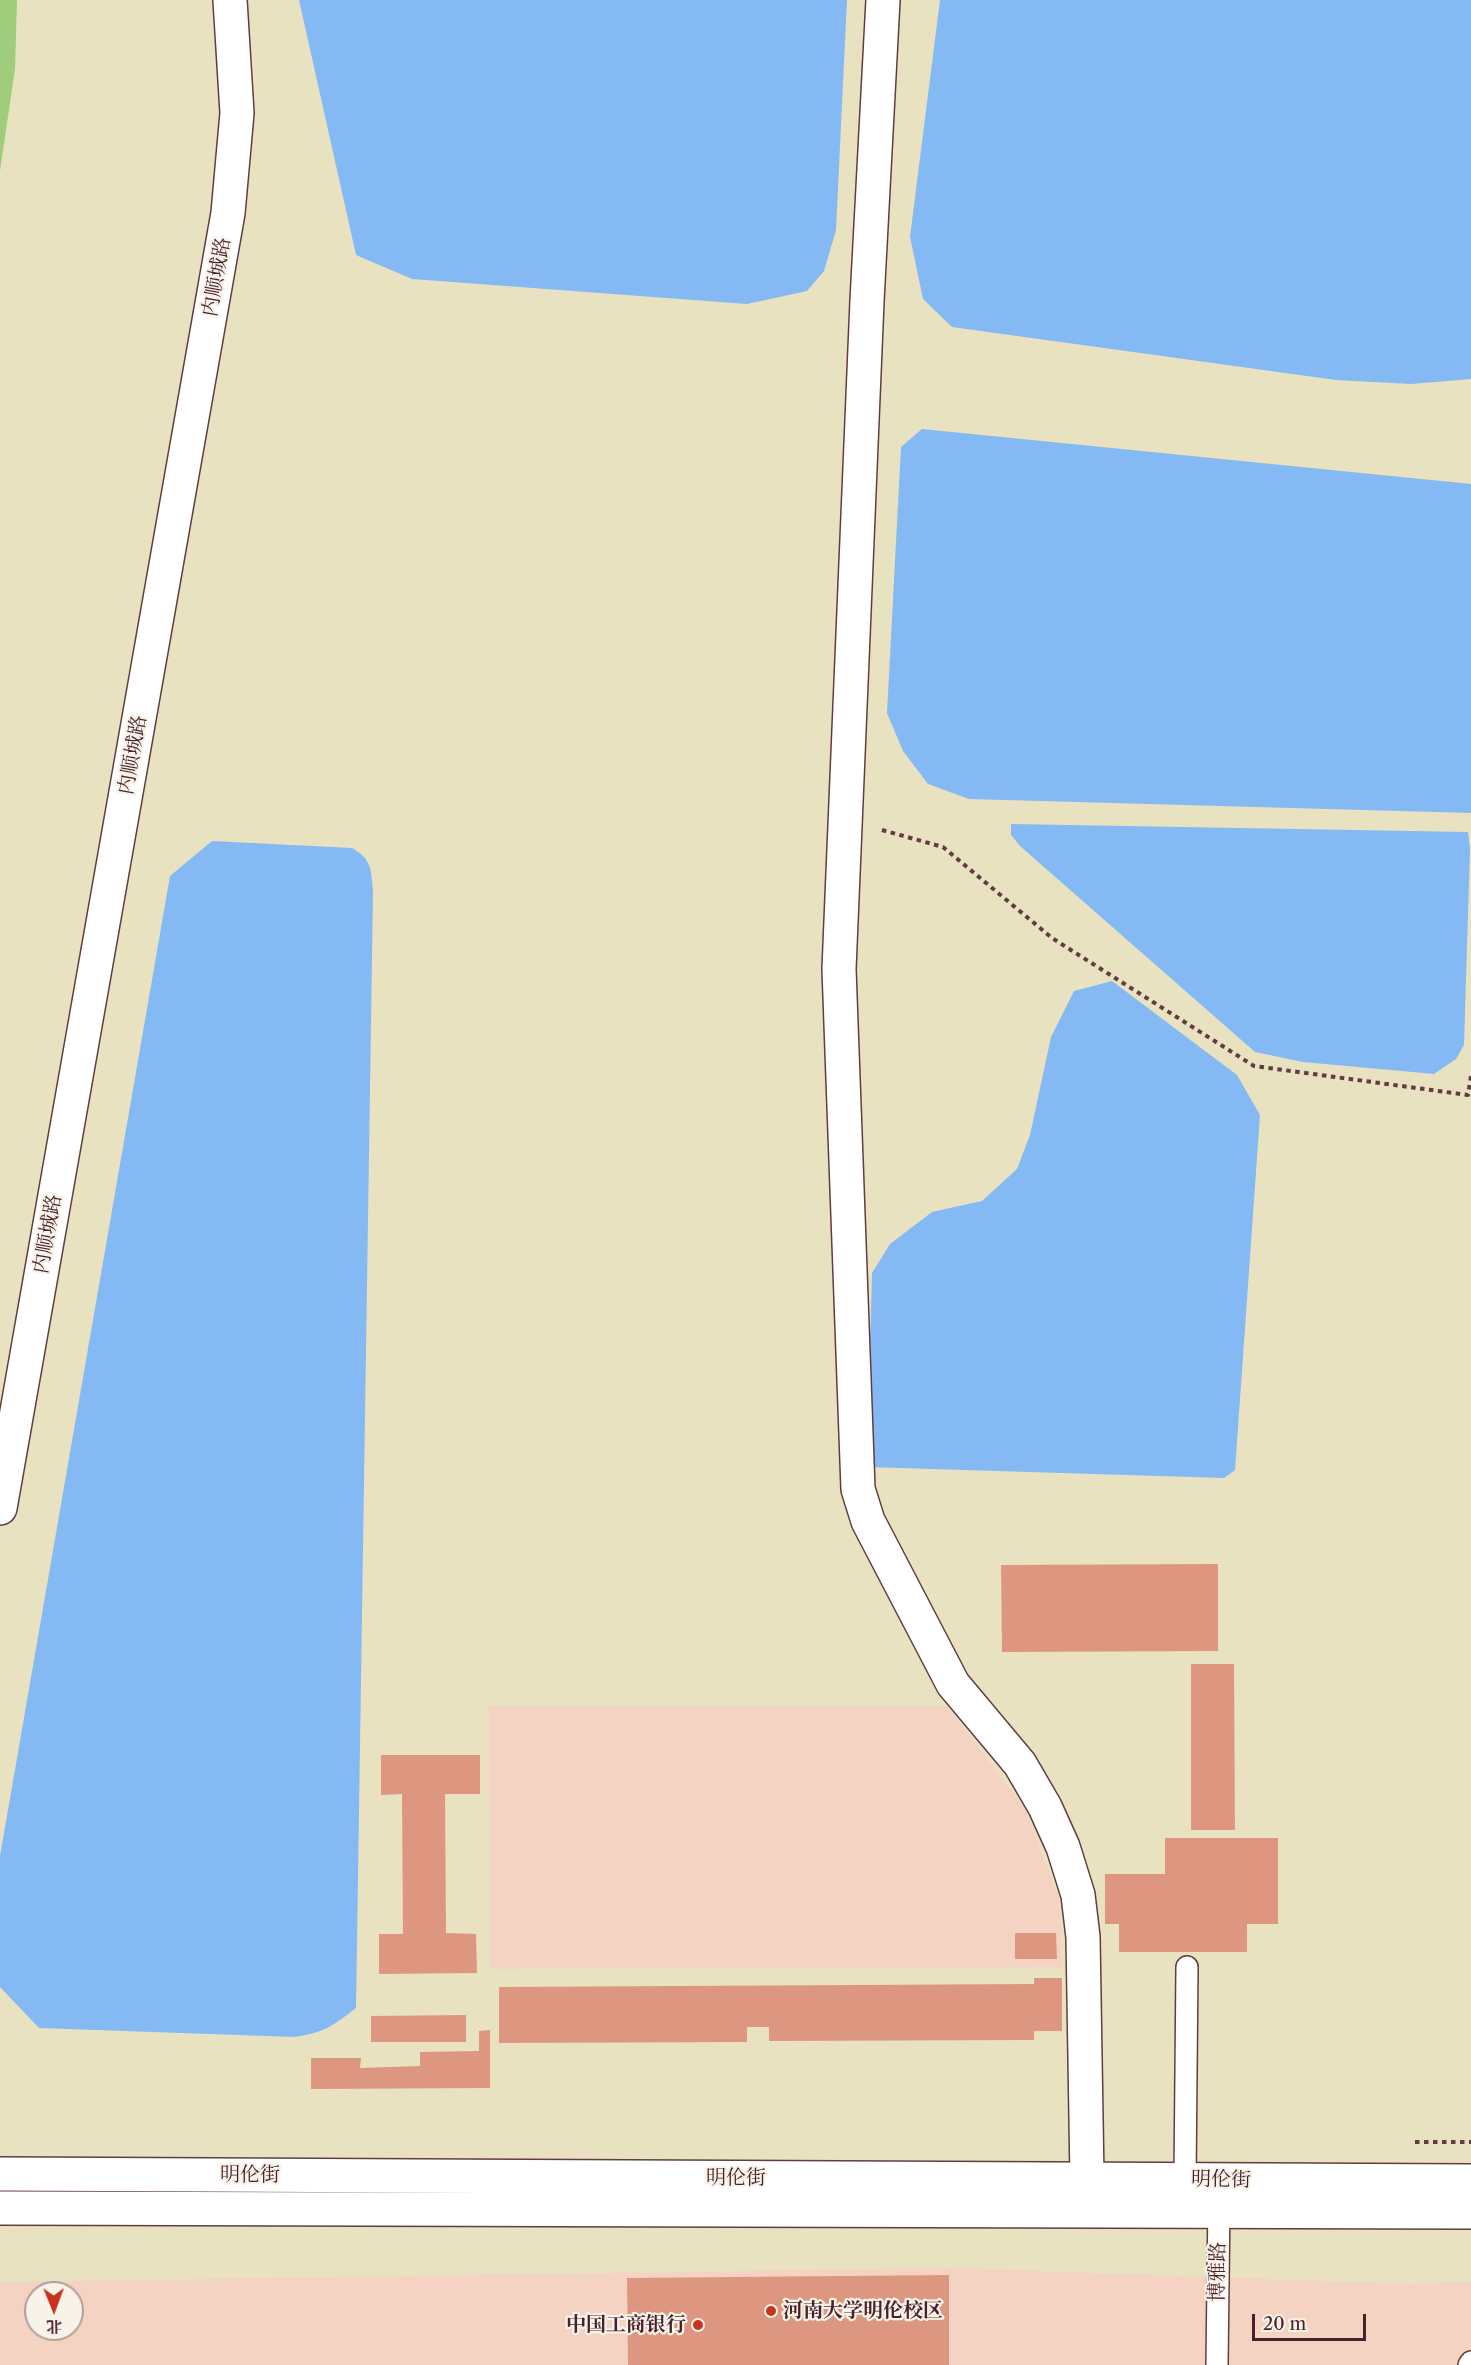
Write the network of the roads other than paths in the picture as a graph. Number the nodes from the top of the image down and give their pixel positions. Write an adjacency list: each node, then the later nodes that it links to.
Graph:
1 (231, 0): 3 (street, 内顺城路)
2 (883, 0): 6 (street)
3 (0, 1508)
4 (1187, 1967): 7 (lane)
5 (0, 2174): 6 (street, 明伦街)
6 (1087, 2179): 7 (street, 明伦街)
7 (1185, 2179): 9 (street, 明伦街)
8 (1471, 2181): 9 (street, 明伦街)
9 (1219, 2196): 10 (street, 明伦街); 11 (street, 明伦街); 12 (lane, 博雅路)
10 (0, 2208)
11 (1471, 2212)
12 (1217, 2365)

